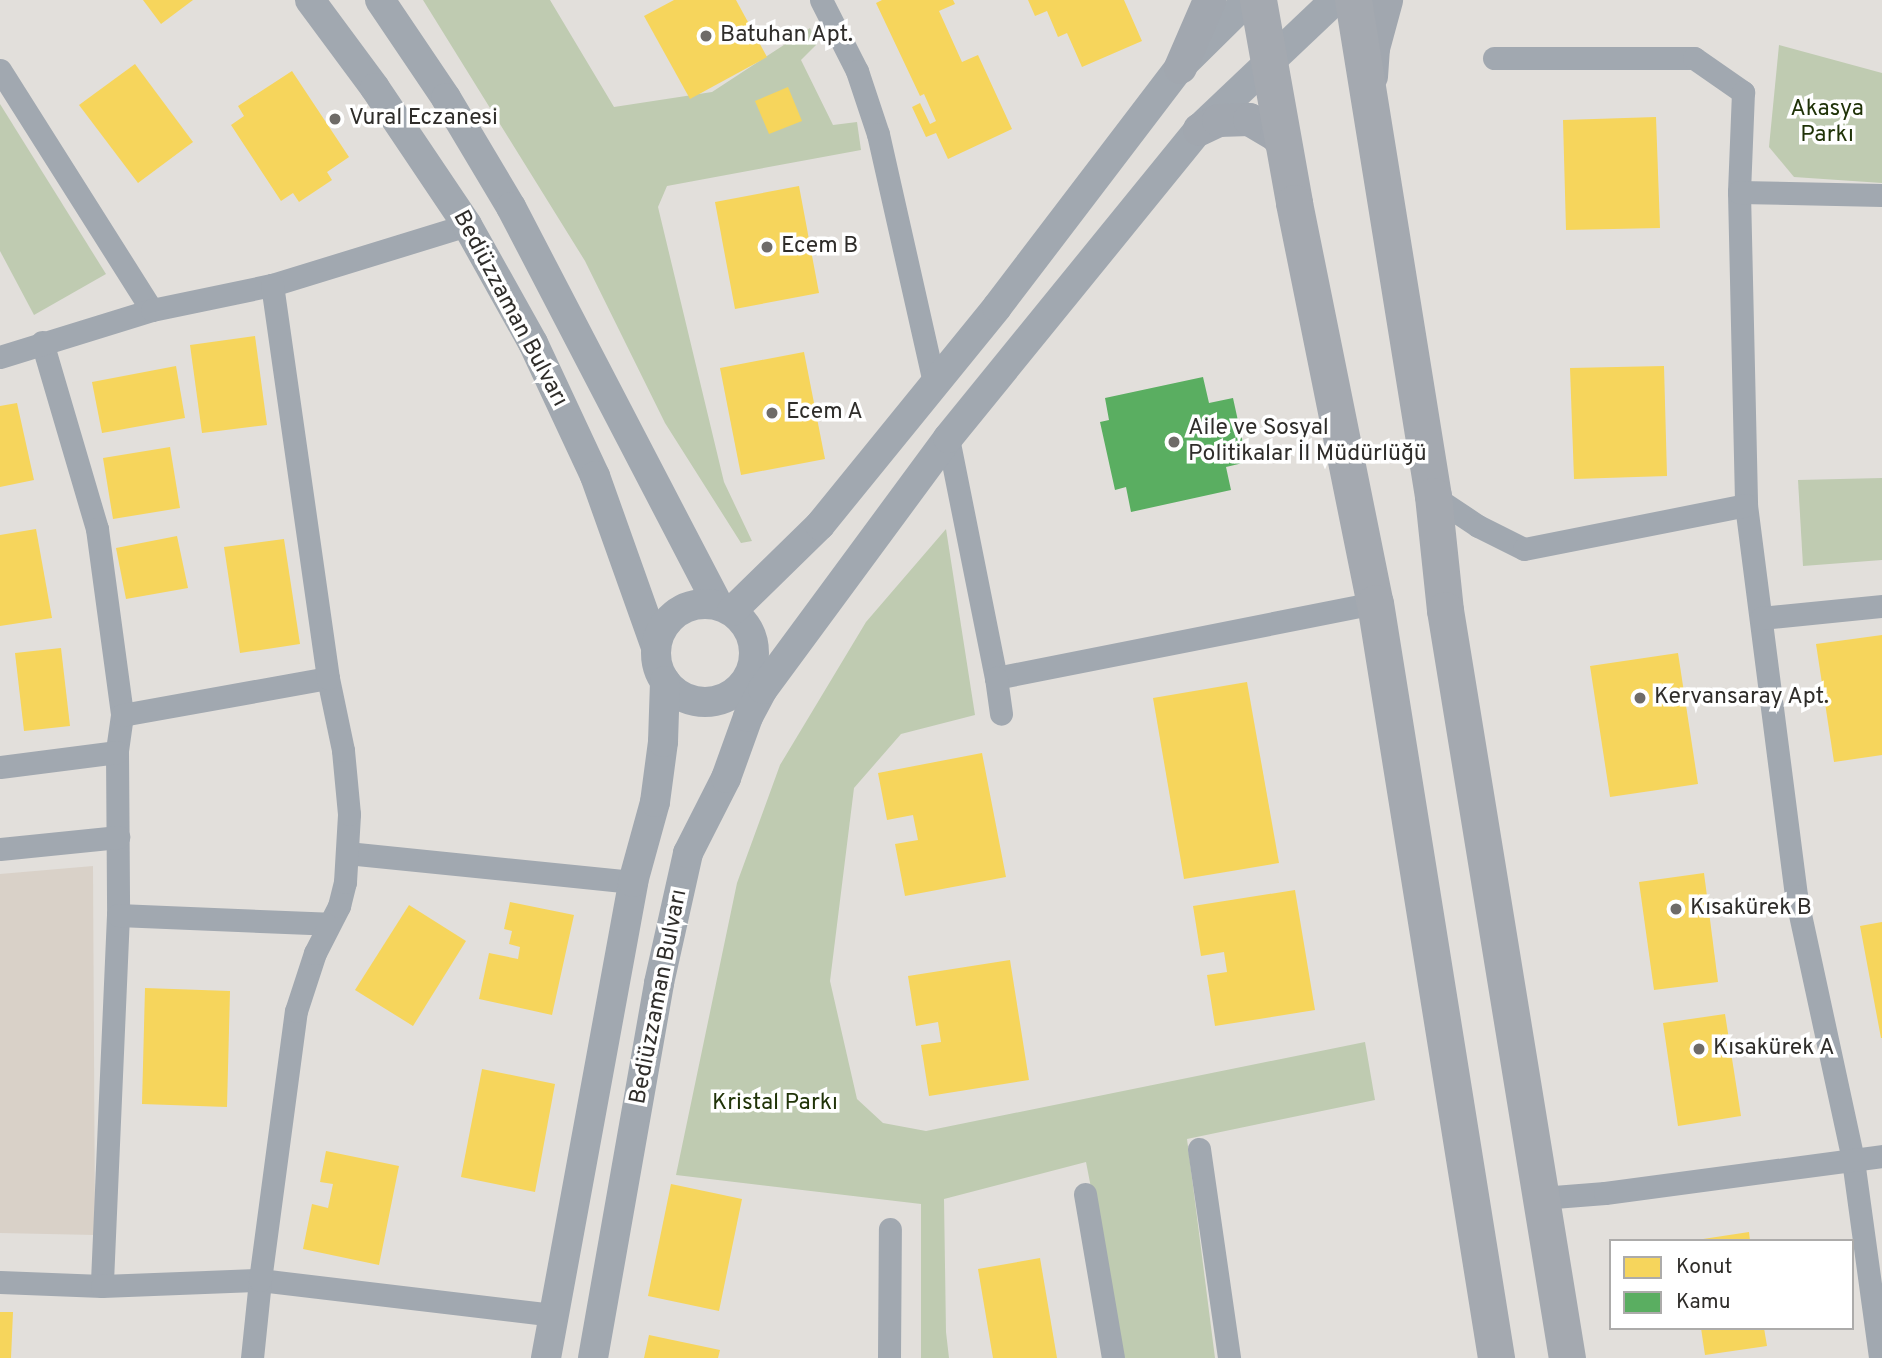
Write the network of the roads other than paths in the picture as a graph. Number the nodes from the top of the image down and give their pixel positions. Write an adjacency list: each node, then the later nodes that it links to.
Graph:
1 (310, 0): 19 (street, Bediüzzaman Bulvarı)
2 (380, 0): 30 (street, Bediüzzaman Bulvarı)
3 (821, 0): 24 (street)
4 (1209, 0): 12 (main road)
5 (1248, 0): 12 (street)
6 (1258, 0): 11 (main road)
7 (1335, 0): 11 (street, Bediüzzaman Bulvarı)
8 (1353, 0): 14 (main road)
9 (1386, 0): 14 (main road)
10 (1494, 58): 17 (street)
11 (1269, 61): 15 (street, Bediüzzaman Bulvarı); 16 (main road)
12 (1180, 67): 24 (street)
13 (0, 70): 21 (street)
14 (1372, 117): 26 (main road)
15 (1199, 129): 16 (main road); 25 (street, Bediüzzaman Bulvarı)
16 (1285, 148): 28 (main road)
17 (1739, 192): 18 (street); 27 (street)
18 (1882, 195)
19 (467, 225): 20 (street); 32 (street, Bediüzzaman Bulvarı)
20 (272, 285): 21 (street); 34 (street)
21 (152, 310): 22 (street)
22 (42, 342): 23 (street); 38 (street)
23 (0, 357)
24 (934, 383): 30 (street)
25 (948, 438): 35 (street); 39 (street, Bediüzzaman Bulvarı)
26 (1433, 496): 27 (street); 52 (main road)
27 (1746, 505): 31 (street)
28 (1375, 603): 35 (street); 64 (main road)
29 (1882, 606): 31 (street)
30 (725, 608): 32 (street); 33 (street)
31 (1761, 618): 50 (street)
32 (656, 647): 36 (street)
33 (750, 674): 36 (street); 39 (street)
34 (328, 678): 38 (street); 44 (street)
35 (996, 678): 37 (street)
36 (665, 681): 45 (street, Bediüzzaman Bulvarı)
37 (1001, 714)
38 (122, 715): 40 (street)
39 (748, 717): 60 (street, Bediüzzaman Bulvarı)
40 (117, 752): 41 (street); 42 (street)
41 (0, 767)
42 (118, 837): 43 (street); 46 (street)
43 (0, 849)
44 (347, 853): 45 (street); 47 (street)
45 (633, 882): 57 (street, Bediüzzaman Bulvarı)
46 (118, 915): 47 (street); 56 (street)
47 (329, 924): 54 (street)
48 (1199, 1149): 63 (street)
49 (1882, 1156): 50 (street)
50 (1853, 1160): 52 (street); 66 (street)
51 (1085, 1194): 62 (street)
52 (1541, 1198): 65 (main road)
53 (890, 1229): 61 (street)
54 (260, 1280): 56 (street); 57 (street); 58 (street)
55 (0, 1282): 56 (street)
56 (102, 1286)
57 (555, 1315): 59 (street, Bediüzzaman Bulvarı)
58 (252, 1358)
59 (546, 1358)
60 (593, 1358)
61 (890, 1358)
62 (1114, 1358)
63 (1229, 1358)
64 (1496, 1358)
65 (1567, 1358)
66 (1880, 1358)

